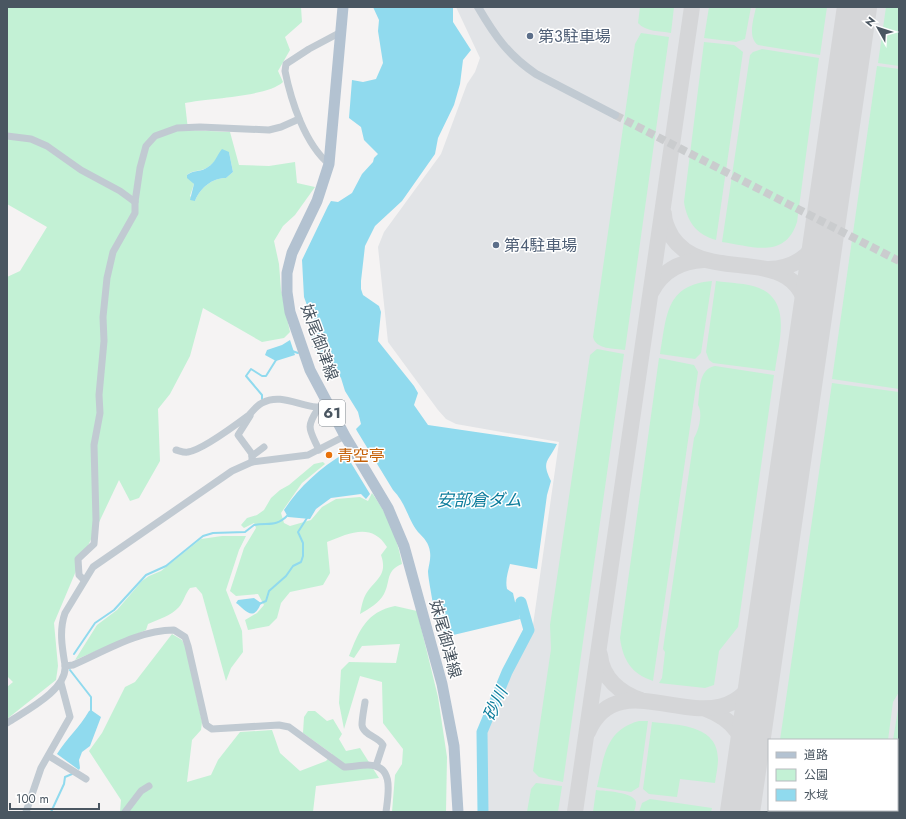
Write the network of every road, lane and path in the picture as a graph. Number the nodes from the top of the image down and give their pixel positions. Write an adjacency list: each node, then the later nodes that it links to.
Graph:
1 (343, 7): 3 (main road, 妹尾御津線 / 61)
2 (478, 7): 4 (street)
3 (341, 32): 5 (street); 7 (main road, 妹尾御津線 / 61)
4 (615, 115)
5 (299, 119): 7 (street); 8 (street)
6 (7, 136): 8 (street)
7 (329, 164): 9 (main road, 妹尾御津線 / 61)
8 (135, 202): 16 (street)
9 (323, 407): 10 (street); 11 (main road, 妹尾御津線 / 61); 14 (street)
10 (253, 411): 13 (street); 15 (street)
11 (345, 436): 14 (street); 28 (main road, 妹尾御津線 / 61)
12 (264, 448): 15 (street)
13 (176, 450)
14 (319, 450): 15 (street)
15 (252, 459): 16 (street)
16 (84, 580): 17 (street)
17 (65, 666): 18 (street); 22 (street)
18 (61, 683): 20 (street); 21 (street)
19 (365, 702): 22 (street)
20 (7, 723)
21 (50, 756): 23 (street); 25 (street)
22 (376, 766): 27 (street)
23 (86, 778)
24 (149, 786): 26 (street)
25 (26, 812)
26 (125, 812)
27 (386, 812)
28 (458, 812)

